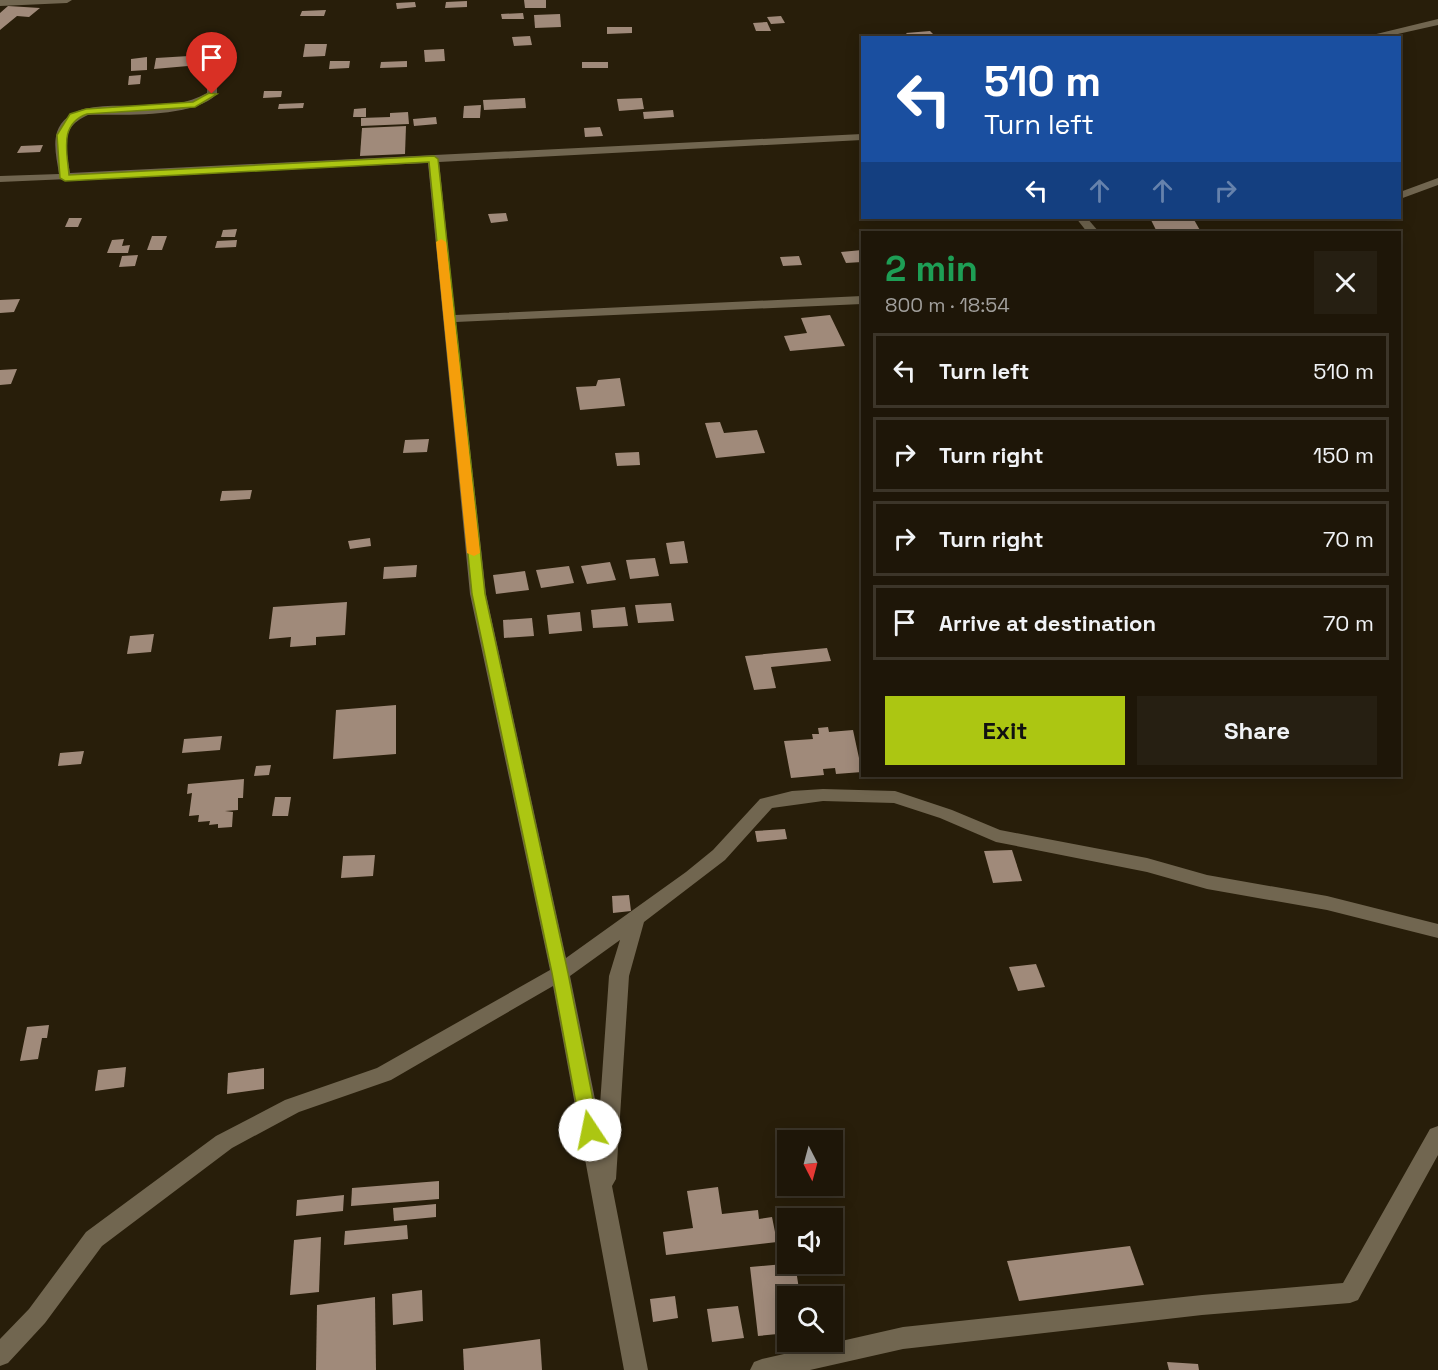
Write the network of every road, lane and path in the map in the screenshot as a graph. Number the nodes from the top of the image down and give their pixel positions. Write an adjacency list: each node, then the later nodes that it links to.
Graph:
1 (67, 0): 2 (street)
2 (0, 3)
3 (1438, 22): 4 (street)
4 (1373, 36)
5 (212, 60): 8 (street)
6 (861, 137): 7 (street)
7 (434, 159): 8 (street); 15 (street)
8 (65, 178): 9 (street)
9 (0, 179)
10 (1438, 181): 11 (street)
11 (1401, 196)
12 (1081, 219): 13 (street)
13 (1092, 231)
14 (861, 300): 15 (street)
15 (449, 319): 18 (street)
16 (636, 917): 17 (street); 18 (street); 20 (street)
17 (1438, 931)
18 (560, 973): 20 (street); 21 (street)
19 (1438, 1135): 23 (street)
20 (603, 1197): 22 (street)
21 (2, 1358)
22 (636, 1370)
23 (762, 1370)

